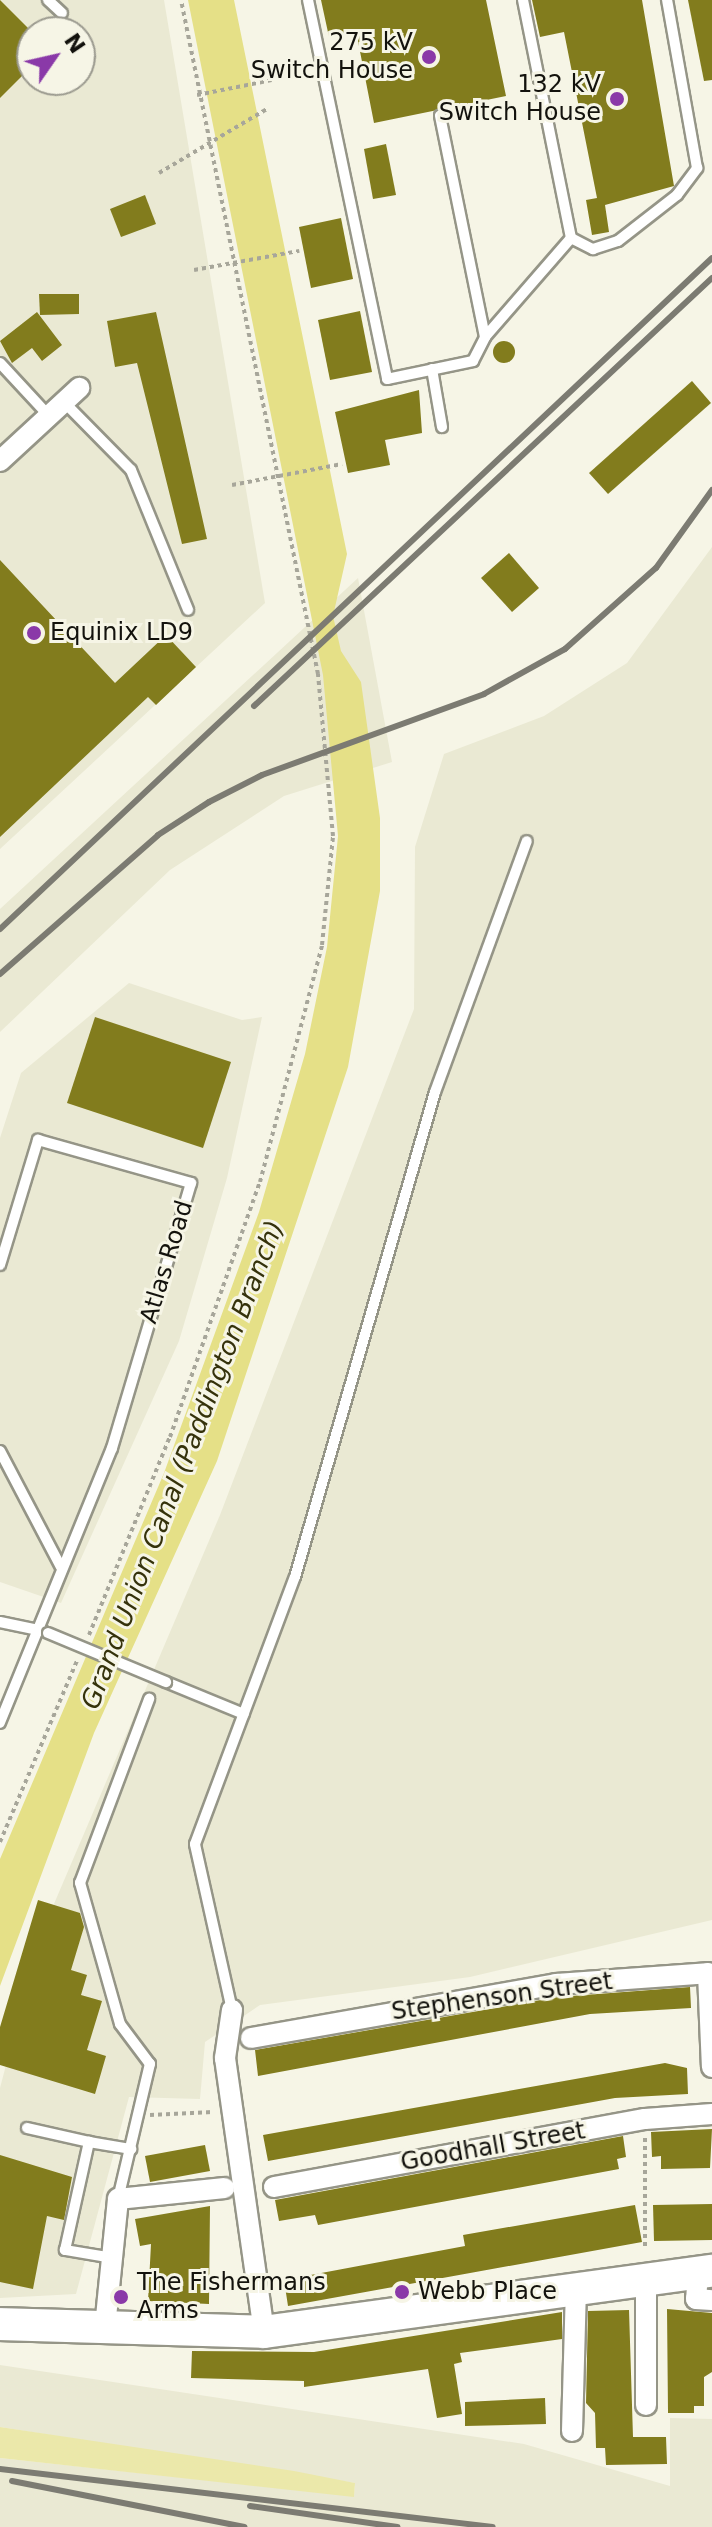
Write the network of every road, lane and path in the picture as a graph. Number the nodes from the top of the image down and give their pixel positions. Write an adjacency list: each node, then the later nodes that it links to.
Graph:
1 (48, 0): 6 (lane)
2 (181, 0): 34 (path)
3 (308, 0): 17 (lane)
4 (523, 0): 12 (lane)
5 (667, 0): 12 (lane)
6 (62, 13)
7 (272, 80): 8 (path, bridge)
8 (197, 95)
9 (267, 109): 11 (path, bridge)
10 (440, 116): 15 (lane)
11 (159, 173)
12 (571, 238): 15 (lane)
13 (299, 251): 14 (path, bridge)
14 (194, 270)
15 (485, 337): 17 (lane)
16 (0, 363): 19 (lane)
17 (432, 369): 20 (lane)
18 (79, 388): 19 (street)
19 (56, 409): 21 (street); 24 (lane)
20 (442, 427)
21 (0, 461)
22 (342, 464): 23 (path, bridge)
23 (232, 485)
24 (188, 610)
25 (527, 841): 32 (lane)
26 (0, 1265): 28 (lane, Atlas Road)
27 (0, 1451): 28 (lane)
28 (61, 1567): 30 (lane, Atlas Road)
29 (0, 1622): 30 (lane)
30 (44, 1631): 32 (lane, bridge); 33 (lane, Atlas Road)
31 (149, 1699): 40 (lane)
32 (244, 1714): 35 (lane)
33 (0, 1723)
34 (0, 1842)
35 (232, 2010): 38 (street)
36 (251, 2038): 37 (street, Stephenson Street)
37 (712, 2067)
38 (234, 2112): 40 (path); 55 (street)
39 (712, 2114): 41 (street, Goodhall Street)
40 (140, 2115): 44 (lane)
41 (645, 2119): 45 (street, Goodhall Street); 49 (path)
42 (27, 2128): 43 (lane)
43 (89, 2142): 44 (lane); 48 (lane)
44 (131, 2149): 47 (lane)
45 (274, 2187)
46 (224, 2188): 47 (street)
47 (118, 2199): 48 (street)
48 (113, 2258): 54 (street)
49 (646, 2262): 50 (main road); 51 (main road); 56 (street)
50 (705, 2272): 52 (street)
51 (576, 2284): 55 (main road); 57 (street)
52 (712, 2300)
53 (0, 2324): 54 (main road)
54 (105, 2327): 55 (main road)
55 (264, 2332)
56 (646, 2405)
57 (572, 2431)

